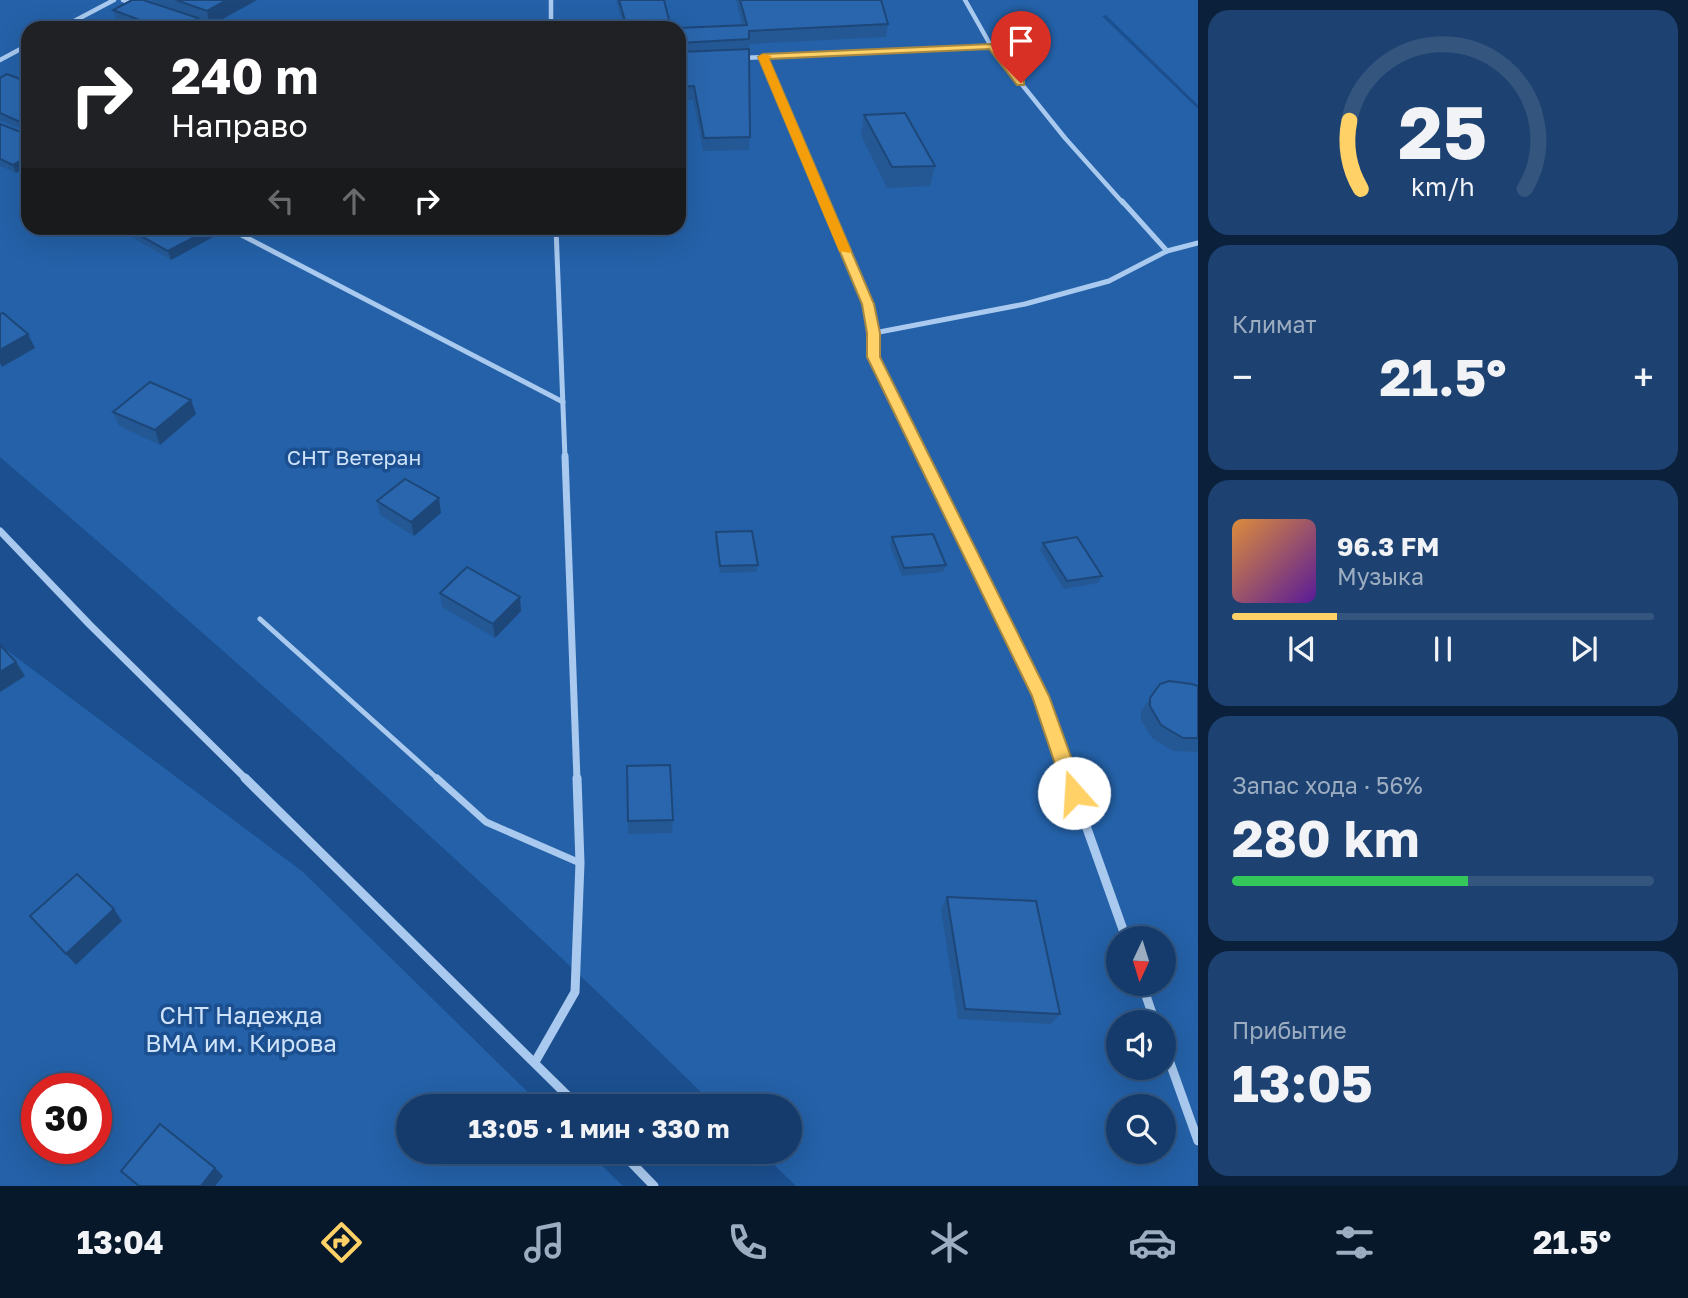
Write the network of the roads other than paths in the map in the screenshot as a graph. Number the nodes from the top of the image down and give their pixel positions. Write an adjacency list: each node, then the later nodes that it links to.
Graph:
1 (114, 0): 7 (street)
2 (123, 0): 5 (street)
3 (551, 0): 9 (street)
4 (965, 0): 10 (street)
5 (147, 8)
6 (183, 20): 8 (street)
7 (74, 21)
8 (186, 21)
9 (551, 21)
10 (991, 46): 12 (street); 18 (street)
11 (21, 49): 14 (street)
12 (763, 57): 13 (street); 19 (street)
13 (735, 58)
14 (0, 60)
15 (241, 235): 20 (street)
16 (556, 235): 20 (street)
17 (1198, 243): 18 (street)
18 (1167, 251): 19 (street)
19 (874, 333): 24 (street)
20 (563, 402): 23 (street)
21 (0, 531): 25 (street)
22 (260, 619): 23 (lane)
23 (580, 863): 25 (street)
24 (1122, 926)
25 (535, 1062): 27 (street)
26 (1176, 1080): 28 (street)
27 (566, 1094)
28 (1198, 1141)
29 (633, 1164): 30 (street)
30 (654, 1186)

